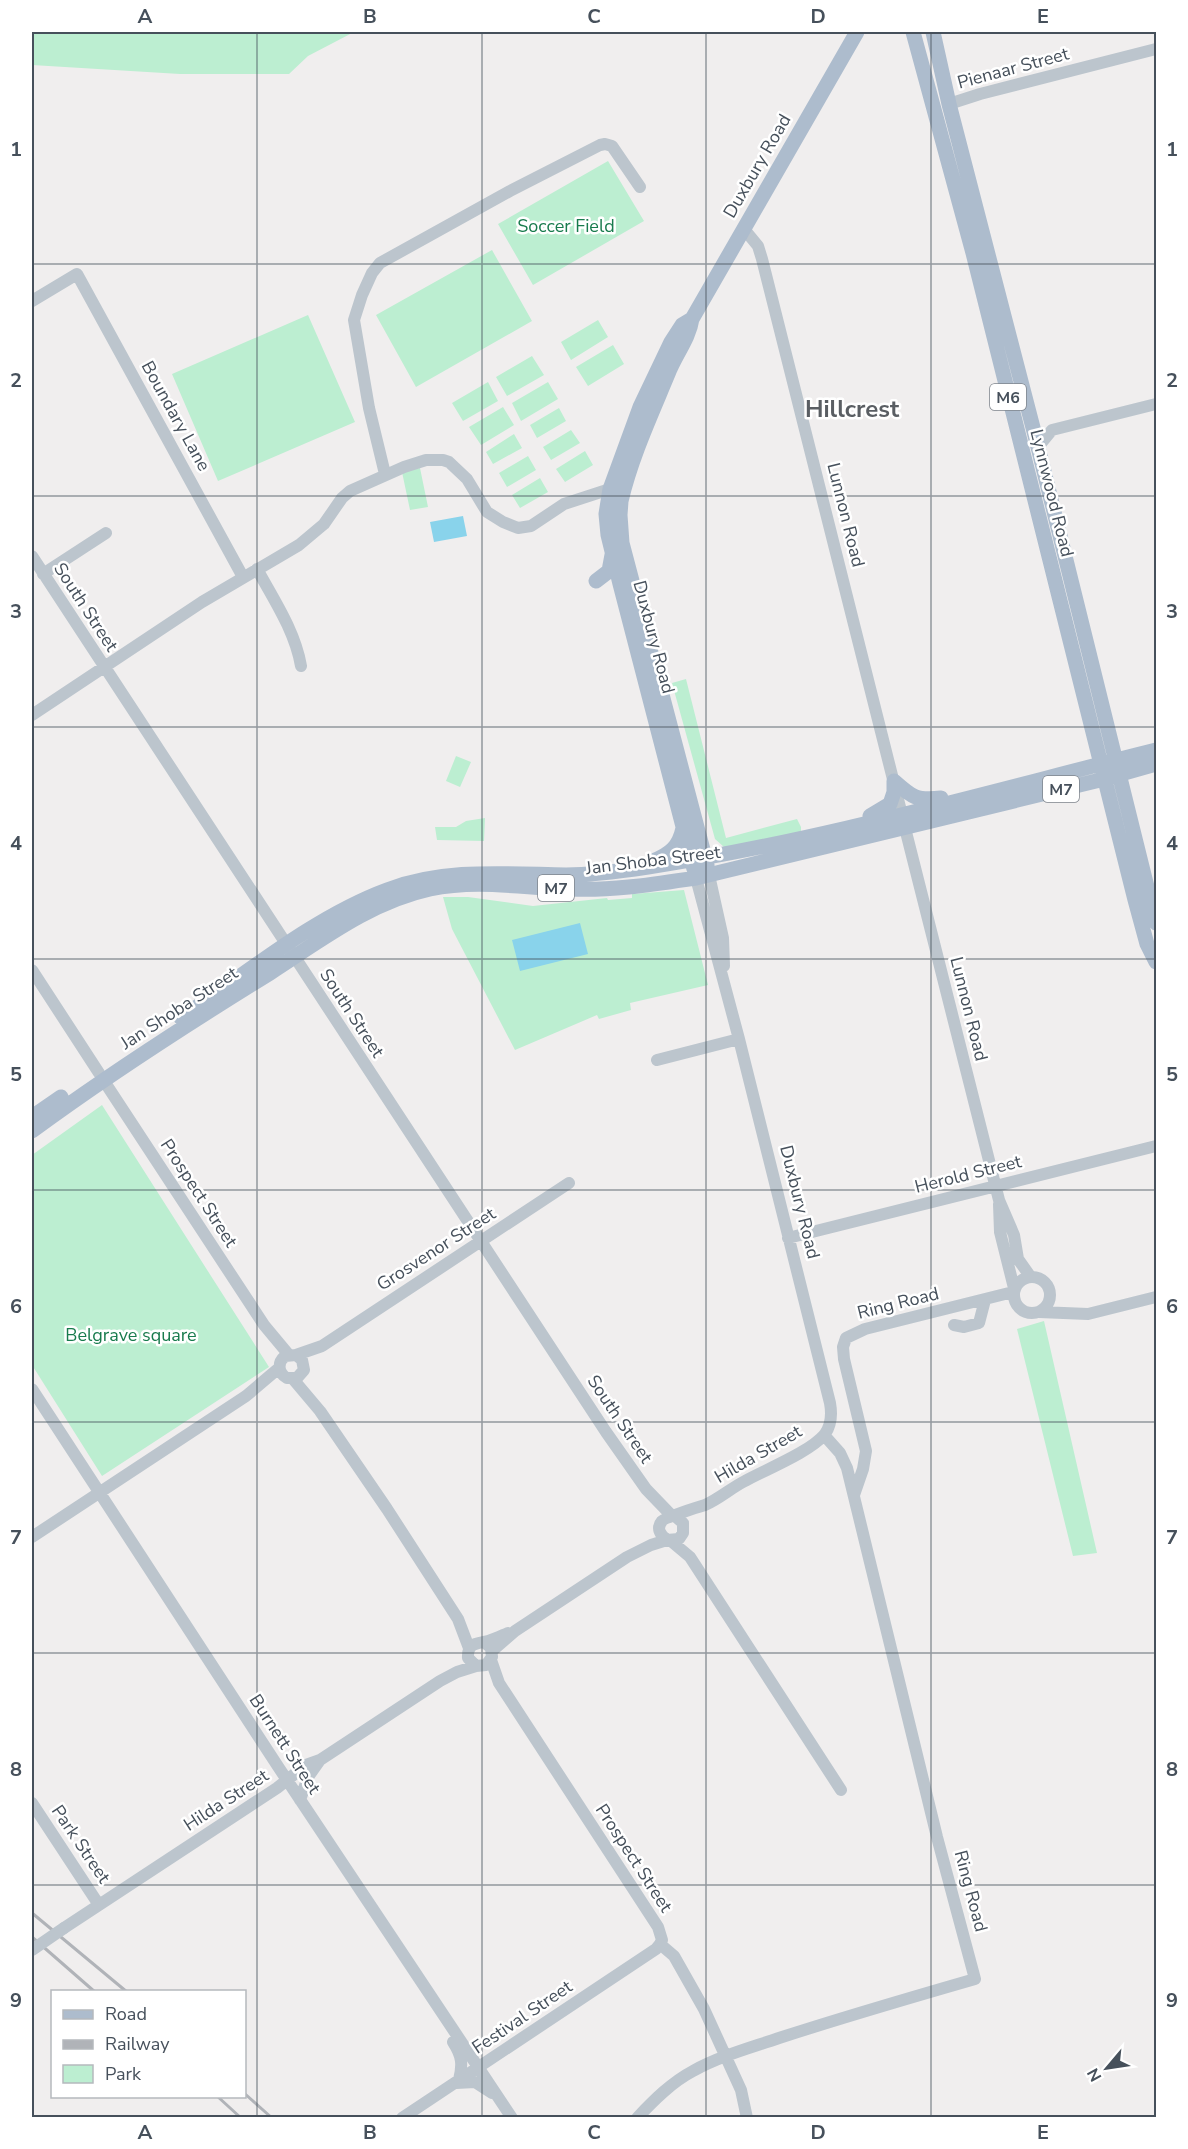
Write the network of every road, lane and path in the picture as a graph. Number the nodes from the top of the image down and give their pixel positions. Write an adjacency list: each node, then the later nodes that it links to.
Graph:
1 (856, 32): 8 (main road, Duxbury Road)
2 (913, 32): 6 (main road, Lynnwood Road / M6)
3 (933, 32): 5 (main road, Lynnwood Road / M6)
4 (1156, 49): 5 (street, Pienaar Street)
5 (949, 104): 6 (main road); 12 (main road, Lynnwood Road / M6)
6 (942, 137): 33 (main road, Lynnwood Road / M6)
7 (640, 187): 15 (street)
8 (744, 229): 10 (main road, Duxbury Road); 34 (street, Lunnon Road)
9 (32, 301): 23 (street, Boundary Lane)
10 (692, 319): 16 (main road, Duxbury Road); 17 (main road, Duxbury Road)
11 (1156, 404): 13 (street)
12 (1031, 421): 13 (street); 14 (main road, Lynnwood Road / M6)
13 (1052, 430): 14 (street)
14 (1038, 447): 32 (main road, Lynnwood Road / M6)
15 (385, 474): 16 (street); 21 (street)
16 (610, 489): 19 (main road, Duxbury Road)
17 (620, 531): 25 (main road); 26 (main road, Duxbury Road)
18 (106, 533): 22 (street)
19 (613, 554): 24 (main road); 25 (main road, Duxbury Road)
20 (32, 556): 22 (street, South Street)
21 (258, 569): 23 (street); 27 (street)
22 (43, 574): 28 (street, South Street)
23 (243, 577): 28 (street)
24 (596, 581)
25 (620, 584): 26 (main road); 38 (main road, Duxbury Road)
26 (644, 626): 39 (main road, Duxbury Road)
27 (301, 666)
28 (104, 668): 29 (street); 43 (street, South Street)
29 (32, 715)
30 (1156, 750): 32 (main road, Jan Shoba Street / M7)
31 (1156, 764): 32 (main road, Jan Shoba Street / M7)
32 (1118, 767): 33 (main road, Jan Shoba Street / M7); 42 (main road, Lynnwood Road / M6)
33 (1102, 771): 35 (main road, Jan Shoba Street / M7); 36 (main road, Jan Shoba Street / M7); 44 (main road, Lynnwood Road / M6)
34 (894, 781): 35 (main road); 36 (street, Lunnon Road); 37 (main road)
35 (964, 799): 36 (main road, Jan Shoba Street / M7)
36 (904, 821): 37 (main road); 41 (main road, Jan Shoba Street / M7); 53 (street, Lunnon Road)
37 (851, 827): 39 (main road, Jan Shoba Street / M7)
38 (683, 828): 39 (main road, Duxbury Road); 40 (main road)
39 (698, 859): 40 (main road, Jan Shoba Street / M7); 41 (main road, Duxbury Road)
40 (630, 870): 43 (main road, Jan Shoba Street / M7)
41 (703, 877): 43 (main road, Jan Shoba Street / M7); 46 (street, Duxbury Road)
42 (1156, 923)
43 (290, 952): 48 (main road, Jan Shoba Street / M7); 56 (street, South Street)
44 (1156, 962)
45 (32, 970): 48 (street, Prospect Street)
46 (740, 1039): 47 (street); 55 (street, Duxbury Road)
47 (657, 1060)
48 (101, 1077): 49 (main road, Jan Shoba Street / M7); 50 (main road, Jan Shoba Street / M7); 66 (street, Prospect Street)
49 (32, 1117)
50 (32, 1131)
51 (1156, 1146): 53 (street, Herold Street)
52 (569, 1183): 56 (street, Grosvenor Street)
53 (995, 1185): 54 (street, Lunnon Road); 55 (street, Herold Street)
54 (999, 1200): 57 (street, Lunnon Road); 58 (street, Lunnon Road)
55 (788, 1238): 72 (street, Duxbury Road)
56 (481, 1241): 65 (street, Grosvenor Street); 73 (street, South Street)
57 (1030, 1276): 58 (street); 59 (street)
58 (1014, 1290): 61 (street, Ring Road); 62 (street)
59 (1050, 1294): 62 (street); 63 (street)
60 (1156, 1297): 63 (street)
61 (985, 1300): 64 (street); 75 (street, Ring Road)
62 (1039, 1312): 63 (street)
63 (1066, 1312)
64 (954, 1325)
65 (322, 1346): 66 (street, Grosvenor Street); 67 (street, Grosvenor Street)
66 (286, 1360): 67 (street); 68 (street); 70 (street, Grosvenor Street)
67 (304, 1368): 68 (street); 71 (street, Prospect Street)
68 (290, 1379): 70 (street, Grosvenor Street); 71 (street, Prospect Street)
69 (32, 1389): 74 (street, Burnett Street)
70 (246, 1396): 74 (street, Grosvenor Street)
71 (320, 1411): 84 (street, Prospect Street)
72 (824, 1435): 75 (street, Ring Road); 76 (street, Hilda Street)
73 (646, 1489): 77 (street, South Street); 78 (street, South Street)
74 (99, 1492): 80 (street, Grosvenor Street); 89 (street, Burnett Street)
75 (854, 1495): 97 (street, Ring Road)
76 (710, 1503): 77 (street, Hilda Street); 79 (street, Hilda Street)
77 (674, 1516): 78 (street); 79 (street)
78 (659, 1527): 81 (street); 82 (street, Hilda Street)
79 (684, 1530): 81 (street); 83 (street)
80 (32, 1537)
81 (669, 1540): 82 (street, Hilda Street); 83 (street)
82 (627, 1557): 84 (street, Hilda Street)
83 (690, 1557): 90 (street)
84 (480, 1650): 85 (street, Hilda Street); 86 (street, Hilda Street); 87 (street, Prospect Street)
85 (478, 1666): 86 (street, Hilda Street); 87 (street, Prospect Street)
86 (440, 1681): 88 (street, Hilda Street)
87 (499, 1683): 94 (street, Prospect Street)
88 (320, 1760): 89 (street, Hilda Street); 91 (street)
89 (288, 1781): 91 (street, Burnett Street); 93 (street, Hilda Street)
90 (841, 1790)
91 (300, 1800): 96 (street, Burnett Street)
92 (32, 1803): 93 (street, Park Street)
93 (99, 1905): 95 (street, Hilda Street, bridge)
94 (660, 1944): 97 (street, Prospect Street); 98 (street, Festival Street)
95 (32, 1950)
96 (420, 1979): 98 (street, Burnett Street); 99 (street)
97 (725, 2057): 103 (street); 104 (street)
98 (479, 2067): 99 (street, Festival Street); 100 (street, Burnett Street)
99 (457, 2081): 100 (street); 101 (street, Festival Street)
100 (500, 2099): 102 (street, Burnett Street)
101 (402, 2118)
102 (512, 2118)
103 (638, 2118)
104 (747, 2118)

